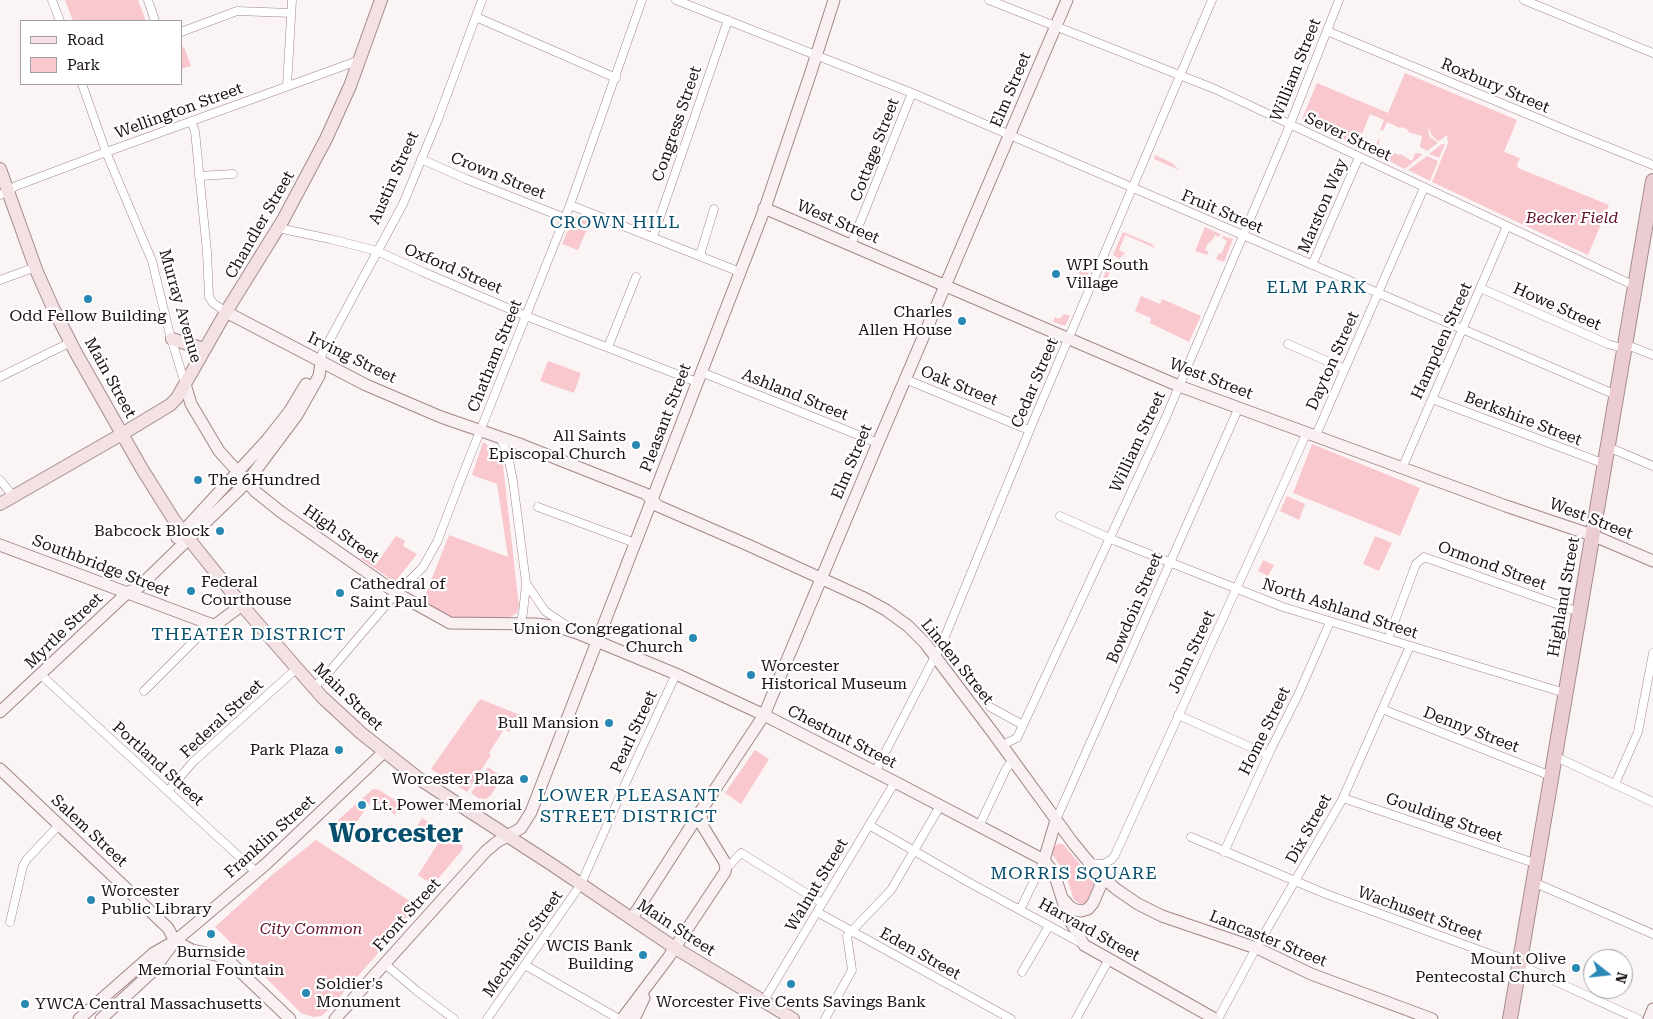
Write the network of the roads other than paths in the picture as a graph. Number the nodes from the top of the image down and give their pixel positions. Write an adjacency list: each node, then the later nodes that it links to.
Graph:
1 (52, 0): 16 (street)
2 (148, 0): 17 (street)
3 (292, 0): 14 (street)
4 (381, 0): 24 (main road, Chandler Street)
5 (482, 0): 15 (street, Austin Street)
6 (642, 0): 26 (street, Chatham Street)
7 (676, 0): 18 (street, Fruit Street)
8 (834, 0): 23 (main road, Pleasant Street)
9 (989, 0): 19 (street, Sever Street)
10 (1067, 0): 19 (main road, Elm Street)
11 (1212, 0): 25 (street, Cedar Street)
12 (1339, 0): 20 (street, William Street)
13 (1524, 0): 22 (street)
14 (291, 13): 21 (street); 28 (street)
15 (476, 17): 26 (street); 35 (street, Austin Street)
16 (60, 20)
17 (154, 20)
18 (728, 20): 23 (street, Fruit Street); 51 (street, Congress Street)
19 (1056, 26): 25 (street, Sever Street); 32 (main road, Elm Street)
20 (1327, 31): 31 (street, William Street); 36 (street, Roxbury Street)
21 (182, 32)
22 (1653, 53)
23 (817, 54): 29 (street, Fruit Street); 45 (main road, Pleasant Street)
24 (360, 60): 28 (street, Wellington Street); 49 (main road, Chandler Street)
25 (1180, 75): 31 (street, Sever Street); 41 (street, Cedar Street)
26 (616, 78): 44 (street, Chatham Street)
27 (82, 85): 33 (street, Murray Avenue)
28 (287, 86): 30 (street, Wellington Street)
29 (912, 93): 32 (street, Fruit Street); 52 (street, Cottage Street)
30 (191, 122): 33 (street, Wellington Street); 39 (street, Irving Street)
31 (1289, 124): 34 (street, Sever Street); 50 (street, William Street)
32 (1010, 135): 41 (street, Fruit Street); 60 (main road, Elm Street)
33 (106, 152): 43 (street, Wellington Street); 68 (street, Murray Avenue)
34 (1359, 157): 42 (street, Sever Street); 55 (street, Marston Way)
35 (421, 159): 47 (street, Crown Street); 53 (street, Austin Street)
36 (1653, 165)
37 (0, 169): 43 (main road, Main Street)
38 (233, 174): 39 (street)
39 (199, 176): 64 (street, Irving Street)
40 (1653, 181): 61 (highway, Highland Street)
41 (1133, 188): 50 (street, Fruit Street); 67 (street, Cedar Street)
42 (1424, 188): 48 (street, Sever Street); 63 (street, Dayton Street)
43 (4, 193): 56 (main road, Main Street)
44 (570, 205): 47 (street, Chatham Street); 51 (street)
45 (764, 208): 52 (main road, West Street); 57 (main road, Pleasant Street)
46 (714, 209): 54 (street)
47 (565, 218): 65 (street, Chatham Street)
48 (1507, 226): 61 (street, Sever Street); 62 (street, Hampden Street)
49 (278, 228): 53 (street, Oxford Street); 64 (main road, Chandler Street)
50 (1244, 235): 55 (street, Fruit Street); 81 (street, William Street)
51 (653, 237): 54 (street)
52 (851, 245): 60 (main road, West Street)
53 (377, 251): 65 (street, Oxford Street); 75 (street, Austin Street)
54 (700, 255): 57 (street)
55 (1312, 265): 63 (street, Fruit Street)
56 (36, 267): 59 (street); 69 (main road, Main Street)
57 (740, 272): 78 (main road, Pleasant Street)
58 (636, 276): 71 (street)
59 (0, 280)
60 (946, 285): 67 (main road, West Street); 79 (main road, Elm Street)
61 (1635, 286): 72 (highway, Highland Street)
62 (1480, 288): 66 (street, Hampden Street); 72 (street, Howe Street)
63 (1378, 293): 66 (street, Fruit Street); 76 (street, Dayton Street)
64 (226, 312): 73 (main road, Chandler Street); 75 (main road, Irving Street)
65 (526, 316): 71 (street, Oxford Street); 85 (street, Chatham Street)
66 (1462, 328): 82 (street, Fruit Street); 83 (street, Hampden Street)
67 (1069, 338): 81 (main road, West Street); 86 (street, Cedar Street)
68 (172, 339): 73 (main road); 80 (street, Murray Avenue)
69 (70, 342): 77 (street); 87 (main road, Main Street)
70 (1288, 344): 76 (street)
71 (608, 347): 78 (street, Oxford Street)
72 (1624, 347): 74 (street, Howe Street); 82 (highway, Highland Street)
73 (204, 349): 80 (main road, Chandler Street)
74 (1653, 356)
75 (321, 362): 85 (main road, Irving Street); 95 (main road, Austin Street); 97 (main road, Austin Street)
76 (1345, 369): 88 (street, Dayton Street)
77 (0, 377)
78 (699, 377): 90 (street, Ashland Street); 99 (main road, Pleasant Street)
79 (905, 379): 86 (street, Oak Street); 90 (main road, Elm Street)
80 (185, 384): 87 (main road, Chandler Street); 95 (main road, Murray Avenue)
81 (1179, 386): 84 (main road, West Street); 105 (street, William Street)
82 (1616, 395): 91 (highway, Highland Street)
83 (1432, 399): 92 (street, Berkshire Street); 93 (street, Hampden Street)
84 (1239, 407): 88 (main road, West Street); 109 (street, Bowdoin Street)
85 (480, 430): 89 (main road, Irving Street); 114 (street, Chatham Street)
86 (1030, 430): 125 (street, Cedar Street)
87 (122, 434): 98 (main road, Chandler Street); 103 (main road, Main Street)
88 (1311, 434): 93 (main road, West Street); 112 (street, John Street)
89 (500, 437): 99 (main road, Irving Street); 111 (street, Chestnut Street)
90 (878, 443): 110 (main road, Elm Street)
91 (1608, 447): 92 (highway, Highland Street); 94 (street)
92 (1605, 464): 104 (highway, Highland Street)
93 (1402, 466): 104 (main road, West Street)
94 (1653, 466)
95 (239, 473): 97 (main road, High Street); 103 (main road, Austin Street)
96 (0, 480): 98 (street)
97 (247, 482): 103 (main road, Austin Street); 114 (main road, High Street)
98 (13, 496): 100 (main road, Chandler Street)
99 (652, 498): 106 (main road, Pleasant Street); 110 (main road, Linden Street)
100 (0, 504)
101 (538, 507): 106 (street)
102 (1060, 516): 105 (street, North Ashland Street)
103 (186, 535): 113 (main road, Myrtle Street); 115 (main road, Main Street)
104 (1592, 536): 108 (main road, West Street); 116 (highway, Highland Street)
105 (1110, 538): 109 (street, North Ashland Street); 137 (street, William Street)
106 (635, 543): 122 (main road, Pleasant Street)
107 (0, 545): 113 (main road, Southbridge Street)
108 (1653, 561)
109 (1170, 562): 112 (street, North Ashland Street); 153 (street, Bowdoin Street)
110 (822, 579): 125 (main road, Linden Street); 135 (main road, Elm Street)
111 (526, 583): 118 (street); 120 (street, Chestnut Street)
112 (1235, 589): 117 (street, North Ashland Street); 136 (street, John Street)
113 (127, 593): 119 (main road, Southbridge Street); 128 (main road, Myrtle Street)
114 (398, 594): 118 (main road, High Street); 129 (street, Chatham Street)
115 (242, 605): 119 (main road); 126 (main road, Main Street)
116 (1579, 612): 121 (street, Ormond Street); 131 (highway, Highland Street)
117 (1330, 622): 121 (street, North Ashland Street); 140 (street, Home Street)
118 (520, 624): 120 (main road, High Street)
119 (213, 625): 130 (street)
120 (577, 633): 122 (main road, Chestnut Street)
121 (1388, 639): 123 (street, North Ashland Street)
122 (596, 641): 127 (main road, Chestnut Street); 157 (main road, Pleasant Street)
123 (1410, 646): 131 (street, North Ashland Street); 133 (street, Dix Street)
124 (1653, 653): 147 (street)
125 (935, 656): 138 (main road, Linden Street); 144 (street, Cedar Street)
126 (296, 669): 129 (main road, Main Street); 148 (street, Federal Street)
127 (676, 674): 135 (main road, Chestnut Street); 170 (street, Pearl Street)
128 (41, 675): 134 (main road, Myrtle Street); 148 (street, Portland Street)
129 (313, 688): 139 (main road, Main Street)
130 (144, 691)
131 (1566, 693): 141 (highway, Highland Street)
132 (990, 707): 137 (street)
133 (1382, 709): 145 (street, Denny Street); 149 (street, Dix Street)
134 (0, 712)
135 (764, 715): 144 (main road, Chestnut Street); 152 (main road, Elm Street)
136 (1178, 715): 140 (street); 163 (street, John Street)
137 (1023, 725): 138 (street, William Street)
138 (1002, 745): 142 (main road, Linden Street)
139 (384, 752): 157 (main road, Main Street); 166 (main road, Franklin Street)
140 (1268, 755): 161 (street, Home Street)
141 (1554, 756): 145 (highway, Highland Street); 147 (street)
142 (1013, 760): 153 (main road, Linden Street); 156 (street)
143 (0, 769): 154 (main road, Salem Street)
144 (875, 772): 146 (main road, Chestnut Street)
145 (1551, 776): 164 (highway, Highland Street)
146 (895, 782): 151 (main road, Chestnut Street); 155 (street, Walnut Street)
147 (1616, 784): 150 (street)
148 (168, 791): 166 (street, Portland Street)
149 (1343, 798): 164 (street, Goulding Street); 168 (street, Dix Street)
150 (1653, 802)
151 (940, 806): 156 (main road, Chestnut Street); 160 (street)
152 (701, 812): 165 (main road); 175 (main road, Elm Street)
153 (1056, 820): 159 (main road, Linden Street); 162 (main road)
154 (59, 825): 176 (street); 180 (main road, Salem Street)
155 (869, 825): 160 (street, Harvard Street); 172 (street, Walnut Street)
156 (979, 826): 162 (main road, Chestnut Street)
157 (507, 836): 170 (main road, Main Street); 185 (main road, Front Street)
158 (1191, 836): 161 (street, Wachusett Street)
159 (1071, 840): 162 (main road); 163 (main road, Linden Street)
160 (914, 850): 173 (street, Harvard Street); 178 (street)
161 (1224, 852): 168 (street, Wachusett Street)
162 (1047, 856): 171 (main road); 173 (street)
163 (1088, 863): 167 (main road, Linden Street)
164 (1537, 864): 169 (highway, Highland Street)
165 (726, 870): 172 (street); 182 (main road)
166 (256, 872): 180 (main road, Franklin Street)
167 (1100, 876): 171 (main road); 183 (main road, Lancaster Street)
168 (1295, 882): 183 (street, Dix Street); 187 (street, Wachusett Street)
169 (1533, 882): 179 (street); 187 (highway, Highland Street)
170 (581, 884): 175 (main road, Main Street); 186 (street, Mechanic Street)
171 (1064, 900): 181 (main road)
172 (822, 903): 174 (street, Walnut Street)
173 (1020, 910): 177 (street, Harvard Street)
174 (817, 912): 178 (street, Eden Street); 190 (street, Walnut Street)
175 (632, 918): 182 (main road, Main Street)
176 (10, 922)
177 (1049, 926): 181 (street, Harvard Street); 188 (street)
178 (851, 931): 201 (street); 202 (street, Eden Street)
179 (1653, 934)
180 (174, 941): 192 (main road, Franklin Street); 193 (main road, Franklin Street); 194 (main road)
181 (1084, 945): 184 (main road, Harvard Street)
182 (675, 948): 189 (main road); 190 (main road, Main Street)
183 (1256, 948): 204 (street, Dix Street); 205 (main road, Lancaster Street)
184 (1109, 959): 203 (street); 204 (main road, Harvard Street)
185 (385, 964): 195 (main road, Front Street); 196 (street)
186 (525, 965): 197 (street, Mechanic Street); 198 (street)
187 (1520, 965): 206 (highway, Highland Street); 207 (street, Wachusett Street)
188 (1022, 972)
189 (651, 982): 198 (main road); 199 (main road)
190 (763, 1002): 200 (main road, Main Street)
191 (1653, 1009): 208 (main road)
192 (79, 1019)
193 (100, 1019)
194 (290, 1019)
195 (335, 1019)
196 (454, 1019)
197 (487, 1019)
198 (621, 1019)
199 (634, 1019)
200 (793, 1019)
201 (825, 1019)
202 (1012, 1019)
203 (1076, 1019)
204 (1216, 1019)
205 (1432, 1019)
206 (1510, 1019)
207 (1638, 1019)
208 (1649, 1019)

